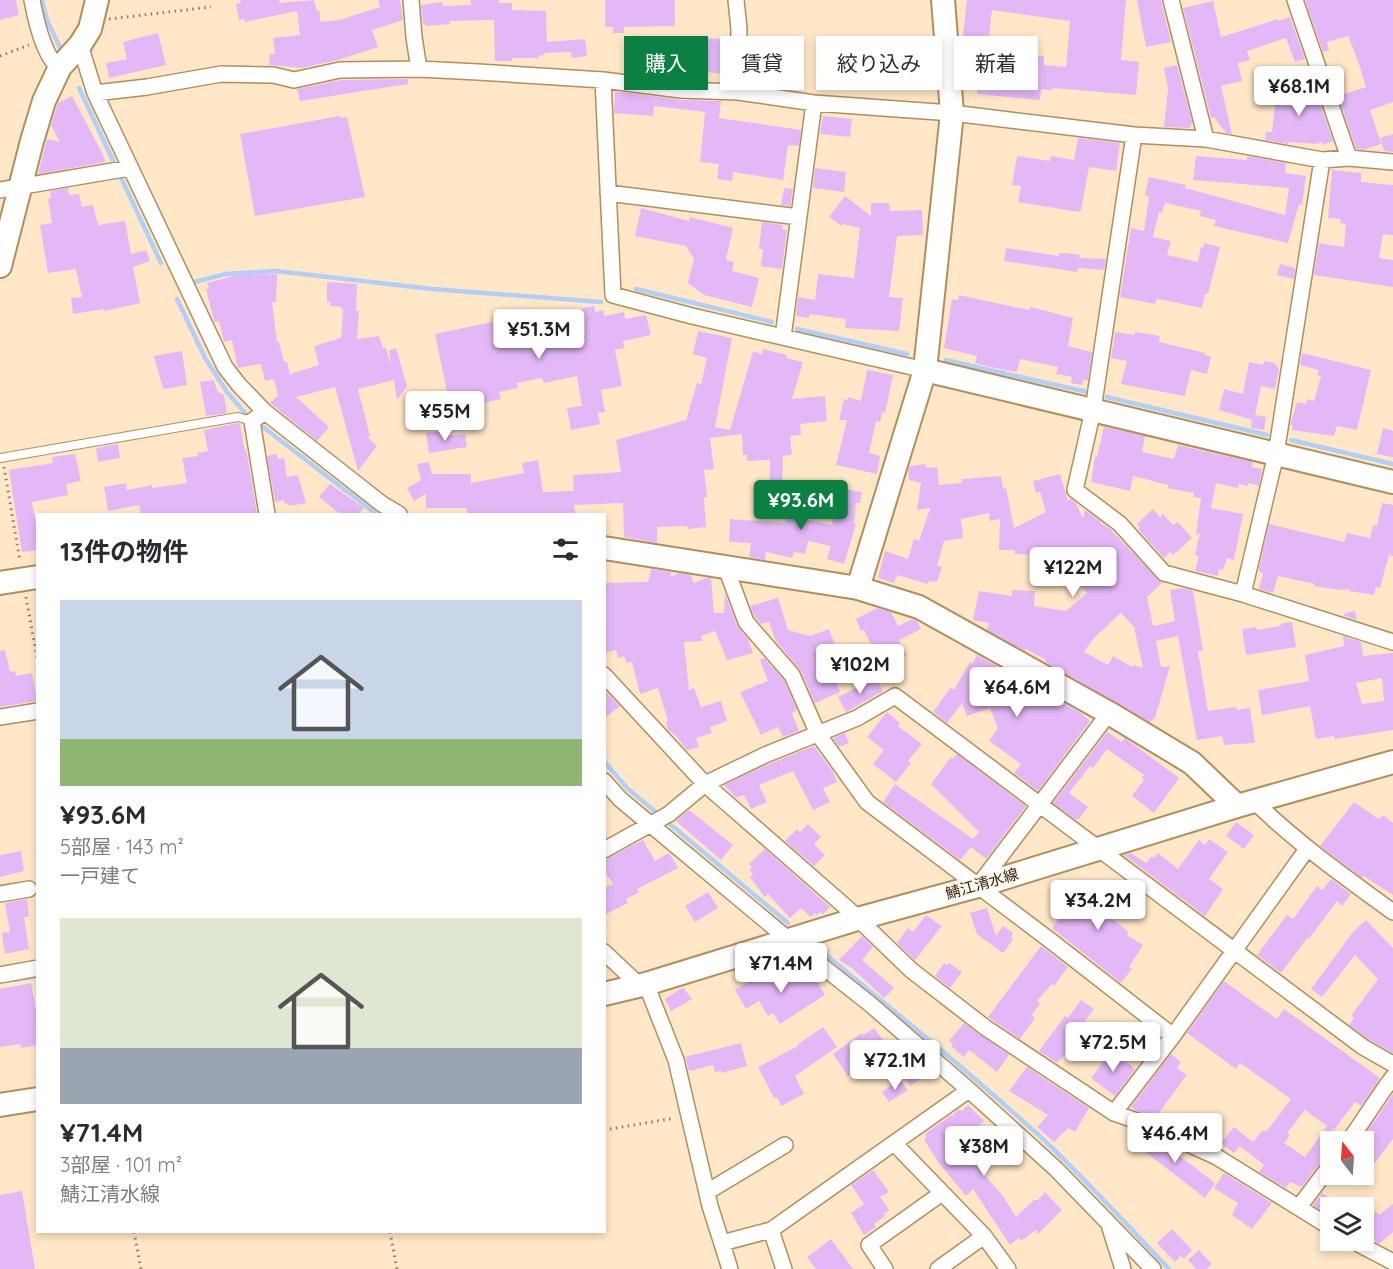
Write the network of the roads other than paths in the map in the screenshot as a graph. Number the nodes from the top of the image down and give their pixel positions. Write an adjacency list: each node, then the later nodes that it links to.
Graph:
1 (32, 0): 9 (street)
2 (411, 0): 10 (street)
3 (736, 0): 12 (street)
4 (943, 0): 15 (street)
5 (1171, 0): 17 (street)
6 (1295, 0): 18 (street)
7 (95, 10): 8 (street)
8 (80, 45): 9 (street); 13 (street)
9 (60, 67): 22 (street)
10 (419, 69): 11 (street); 13 (street)
11 (603, 80): 12 (street); 23 (street)
12 (738, 92): 14 (street)
13 (95, 93): 21 (street)
14 (814, 103): 15 (street); 24 (street)
15 (952, 113): 16 (street); 27 (street)
16 (1134, 135): 17 (street); 28 (street)
17 (1206, 139): 19 (street)
18 (1349, 158): 19 (street); 20 (street)
19 (1322, 160): 31 (street)
20 (1393, 162)
21 (122, 170): 22 (street); 29 (street)
22 (10, 188): 25 (street)
23 (608, 193): 24 (street); 26 (street)
24 (799, 217): 26 (street)
25 (0, 266)
26 (783, 337): 27 (street)
27 (925, 370): 28 (street); 40 (street)
28 (1093, 410): 31 (street); 41 (street)
29 (265, 411): 30 (street); 35 (street)
30 (252, 421): 32 (lane); 34 (street)
31 (1276, 454): 33 (street); 41 (street)
32 (1, 458)
33 (1393, 482)
34 (267, 513)
35 (397, 513)
36 (606, 548): 37 (street)
37 (726, 568): 40 (street); 47 (street)
38 (30, 578): 39 (street)
39 (0, 583)
40 (858, 588): 45 (street)
41 (1243, 594): 42 (street)
42 (1393, 642)
43 (606, 677): 50 (street)
44 (36, 711): 46 (street)
45 (1109, 714): 51 (street); 52 (street)
46 (0, 717)
47 (818, 734): 50 (street); 51 (street); 57 (street)
48 (1393, 762): 52 (street, 鯖江清水線)
49 (606, 783): 53 (street)
50 (705, 784): 53 (street); 61 (street)
51 (1040, 804): 56 (street); 57 (street)
52 (1246, 804): 55 (street); 56 (street, 鯖江清水線)
53 (659, 820): 54 (street); 62 (street)
54 (606, 849)
55 (1307, 849): 60 (street); 63 (street)
56 (1100, 850): 57 (street, 鯖江清水線); 63 (street)
57 (978, 886): 61 (street, 鯖江清水線); 69 (street)
58 (29, 890): 59 (street)
59 (0, 894)
60 (1393, 912)
61 (857, 919): 62 (street, 鯖江清水線); 75 (street)
62 (789, 940): 67 (street, 鯖江清水線); 72 (street)
63 (1235, 950): 69 (street); 70 (street)
64 (606, 954): 67 (street)
65 (36, 968): 66 (street)
66 (0, 972)
67 (643, 984): 68 (street, 鯖江清水線); 80 (street)
68 (606, 993)
69 (1173, 1036): 75 (street)
70 (1393, 1064)
71 (1393, 1077): 76 (street)
72 (969, 1090): 77 (street); 84 (street)
73 (36, 1099): 74 (street)
74 (0, 1105)
75 (1114, 1113): 82 (street)
76 (1356, 1131)
77 (894, 1143): 81 (street); 85 (street)
78 (785, 1145): 80 (street)
79 (1320, 1179): 82 (street)
80 (707, 1192): 87 (street)
81 (942, 1193): 86 (street); 92 (street)
82 (1299, 1207): 83 (street)
83 (1320, 1221)
84 (1108, 1222): 95 (street); 96 (street)
85 (771, 1230): 87 (street); 91 (street)
86 (984, 1236): 93 (street); 94 (street)
87 (722, 1243): 90 (street)
88 (1372, 1251): 89 (street)
89 (1393, 1262)
90 (729, 1269)
91 (784, 1269)
92 (885, 1269)
93 (938, 1269)
94 (1008, 1269)
95 (1123, 1269)
96 (1153, 1269)

